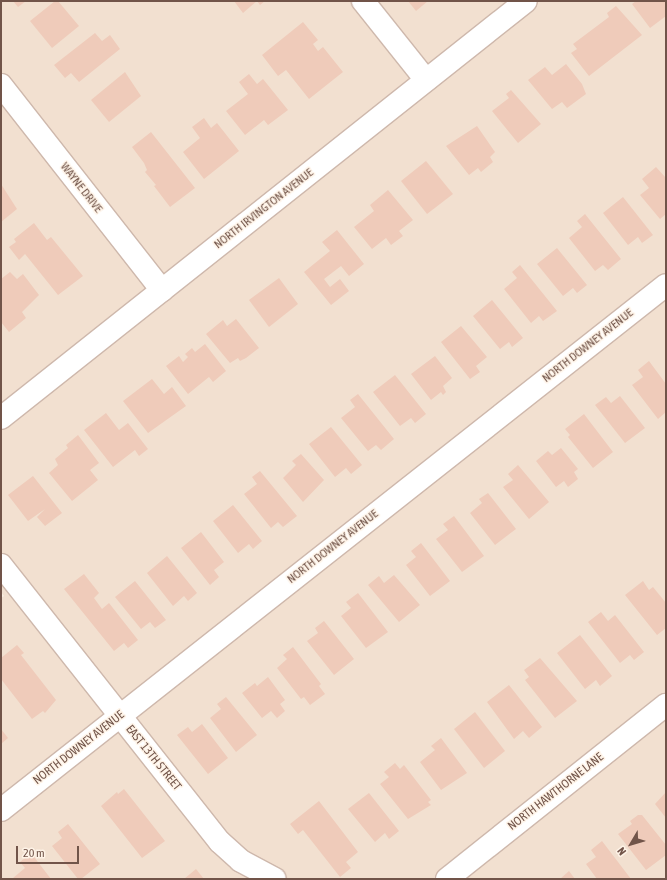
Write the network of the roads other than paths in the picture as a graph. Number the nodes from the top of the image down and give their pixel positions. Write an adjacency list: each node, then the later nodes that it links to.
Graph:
1 (363, 1): 3 (street)
2 (526, 1): 3 (street, NORTH IRVINGTON AVENUE)
3 (426, 80): 6 (street, NORTH IRVINGTON AVENUE)
4 (1, 85): 6 (street, WAYNE DRIVE)
5 (666, 285): 10 (street, NORTH DOWNEY AVENUE)
6 (162, 290): 7 (street, NORTH IRVINGTON AVENUE)
7 (1, 418)
8 (1, 564): 10 (street, EAST 13TH STREET)
9 (666, 705): 13 (street, NORTH HAWTHORNE LANE)
10 (120, 716): 11 (street, NORTH DOWNEY AVENUE); 12 (street, EAST 13TH STREET)
11 (1, 810)
12 (275, 879)
13 (447, 879)

